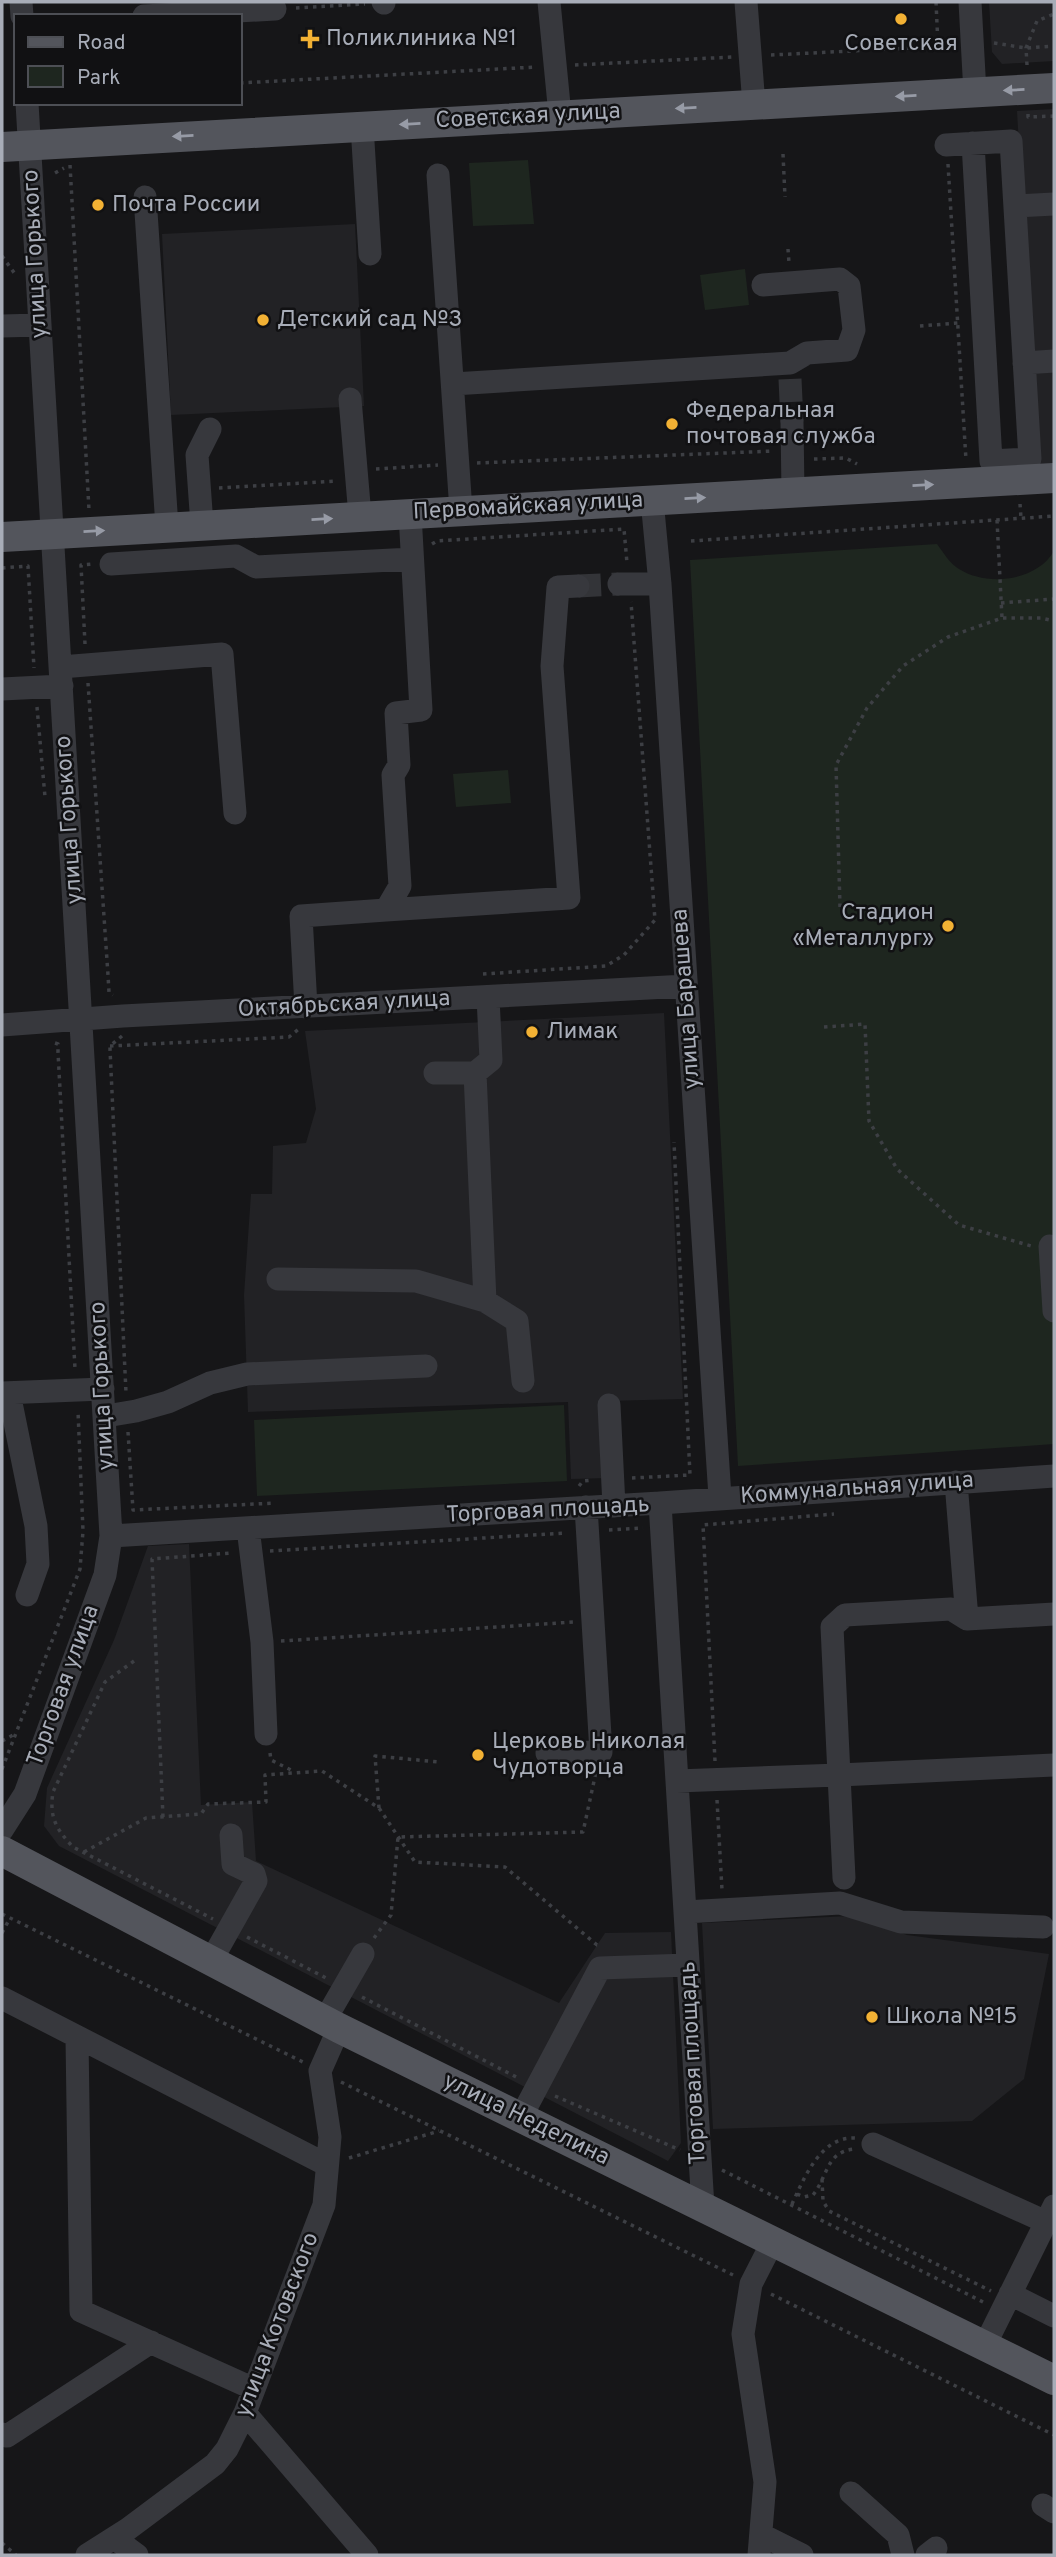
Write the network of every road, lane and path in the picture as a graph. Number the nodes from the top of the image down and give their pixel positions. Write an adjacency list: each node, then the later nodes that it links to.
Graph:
1 (383, 2): 6 (path)
2 (550, 2): 15 (street)
3 (746, 2): 14 (street)
4 (936, 2): 10 (path)
5 (970, 2): 18 (street)
6 (272, 9): 7 (street)
7 (181, 14)
8 (1054, 14): 13 (path)
9 (994, 43): 13 (path)
10 (938, 46): 11 (path); 14 (path)
11 (954, 46)
12 (1054, 46): 13 (path)
13 (1026, 48)
14 (751, 56): 15 (path); 20 (street)
15 (555, 66): 16 (path); 21 (street)
16 (242, 83)
17 (1054, 88): 18 (main road, Советская улица, one-way to 18)
18 (975, 93): 20 (main road, Советская улица, one-way to 20)
19 (26, 105): 25 (street, улица Горького)
20 (754, 105): 21 (main road, Советская улица, one-way to 21)
21 (560, 115): 22 (main road, Советская улица, one-way to 22)
22 (362, 126): 25 (main road, Советская улица, one-way to 25); 33 (street)
23 (973, 144): 24 (street); 32 (street); 40 (street)
24 (946, 145): 35 (path)
25 (16, 146): 36 (street, улица Горького)
26 (783, 154): 30 (path)
27 (70, 165): 55 (path)
28 (438, 175): 41 (street)
29 (145, 197): 60 (street)
30 (785, 197)
31 (1054, 204): 32 (street)
32 (1015, 206): 40 (street)
33 (370, 254)
34 (763, 285): 41 (street)
35 (958, 323): 38 (path); 46 (path)
36 (40, 325): 37 (street); 61 (street, улица Горького)
37 (2, 326)
38 (920, 326)
39 (1054, 361): 40 (street)
40 (1024, 363)
41 (453, 384): 47 (street)
42 (349, 399): 48 (street)
43 (792, 422): 45 (street)
44 (210, 429): 59 (street)
45 (792, 450): 47 (path); 51 (street)
46 (967, 462)
47 (459, 464): 48 (path); 53 (street)
48 (357, 475): 50 (path); 56 (street)
49 (1054, 478): 51 (main road, Первомайская улица, one-way to 49)
50 (214, 488)
51 (793, 493): 52 (main road, Первомайская улица, one-way to 51)
52 (652, 500): 53 (main road, Первомайская улица); 68 (street, улица Барашева)
53 (461, 511): 54 (main road, Первомайская улица)
54 (410, 514): 56 (main road, Первомайская улица); 64 (street)
55 (89, 516)
56 (360, 516): 59 (main road, Первомайская улица, one-way to 56)
57 (1054, 516): 58 (path)
58 (997, 520): 63 (path); 71 (path)
59 (202, 526): 60 (main road, Первомайская улица)
60 (167, 527): 61 (main road, Первомайская улица, one-way to 60)
61 (52, 534): 62 (main road, Первомайская улица); 75 (street, улица Горького)
62 (2, 537)
63 (691, 541)
64 (412, 559): 65 (street); 67 (path); 81 (street)
65 (111, 564): 74 (path)
66 (2, 568): 76 (path)
67 (624, 584): 68 (street); 82 (path)
68 (660, 584): 83 (street, улица Барашева)
69 (578, 586): 81 (street)
70 (1054, 599): 71 (path)
71 (1002, 603): 72 (path)
72 (1002, 618): 73 (path); 80 (path)
73 (1054, 621)
74 (86, 664): 75 (street); 79 (street); 85 (path)
75 (61, 676): 76 (street); 87 (street, улица Горького)
76 (35, 687): 77 (street); 78 (path)
77 (2, 689)
78 (45, 798)
79 (235, 813)
80 (840, 906)
81 (386, 910): 86 (street)
82 (482, 974)
83 (686, 986): 84 (street, Октябрьская улица); 106 (street, улица Барашева)
84 (488, 997): 86 (street, Октябрьская улица); 92 (street)
85 (116, 998)
86 (306, 1007): 87 (street, Октябрьская улица)
87 (83, 1019): 88 (street, Октябрьская улица); 99 (street, улица Горького)
88 (2, 1025)
89 (824, 1027): 93 (path)
90 (49, 1040): 100 (path)
91 (435, 1073): 92 (street)
92 (475, 1073): 95 (street)
93 (1050, 1246): 96 (street)
94 (278, 1279): 95 (street)
95 (485, 1301): 98 (street)
96 (1054, 1311)
97 (426, 1366): 103 (street)
98 (523, 1381)
99 (103, 1389): 100 (street); 103 (street, улица Горького)
100 (76, 1390): 101 (street); 122 (path)
101 (5, 1393): 116 (street)
102 (609, 1405): 108 (street)
103 (106, 1416): 114 (street, улица Горького)
104 (1054, 1476): 105 (street, Коммунальная улица)
105 (956, 1482): 106 (street, Коммунальная улица); 118 (street)
106 (720, 1497): 107 (street, Коммунальная улица)
107 (660, 1503): 108 (street, Торговая площадь); 133 (street, Торговая площадь)
108 (614, 1506): 109 (street, Торговая площадь)
109 (586, 1507): 111 (street, Торговая площадь); 113 (street)
110 (847, 1513): 132 (path)
111 (248, 1528): 114 (street, Торговая площадь); 115 (street)
112 (644, 1528): 113 (path)
113 (588, 1531): 115 (path); 119 (street)
114 (111, 1536): 136 (street, Торговая улица)
115 (251, 1552): 120 (street); 135 (path)
116 (27, 1595)
117 (1054, 1614): 118 (street)
118 (967, 1619): 131 (street)
119 (593, 1621): 120 (path); 125 (street)
120 (262, 1642): 123 (street)
121 (134, 1661): 140 (path)
122 (15, 1734): 124 (path); 129 (path)
123 (266, 1734): 130 (path)
124 (2, 1741)
125 (601, 1752): 126 (street); 138 (path)
126 (547, 1754)
127 (439, 1762): 134 (path)
128 (1054, 1765): 131 (street)
129 (2, 1769)
130 (295, 1772): 134 (path); 135 (path)
131 (839, 1775): 132 (street); 141 (street)
132 (716, 1780): 133 (street); 142 (path)
133 (677, 1781): 143 (street, Торговая площадь)
134 (379, 1808): 138 (path)
135 (163, 1817): 140 (path)
136 (2, 1830)
137 (231, 1835): 147 (street)
138 (398, 1837): 149 (path); 150 (path)
139 (2, 1851): 151 (main road, улица Неделина)
140 (84, 1852): 147 (path)
141 (844, 1878)
142 (723, 1910): 143 (street); 146 (street)
143 (685, 1912): 152 (street, Торговая площадь)
144 (2, 1913): 145 (path)
145 (10, 1917): 148 (path); 157 (path)
146 (1043, 1927)
147 (230, 1928): 151 (street); 153 (path)
148 (2, 1933)
149 (610, 1945)
150 (363, 1954): 153 (street)
151 (211, 1961): 155 (main road, улица Неделина)
152 (688, 1965): 158 (street); 163 (street, Торговая площадь)
153 (344, 1987): 155 (street); 158 (path)
154 (2, 1998): 156 (street)
155 (332, 2024): 157 (street); 159 (main road, улица Неделина)
156 (78, 2038): 164 (street); 176 (street)
157 (320, 2071): 160 (path); 164 (street, улица Котовского)
158 (536, 2087): 159 (street); 163 (path)
159 (521, 2117): 168 (main road, улица Неделина)
160 (441, 2131): 164 (path); 173 (path)
161 (837, 2142): 166 (path)
162 (873, 2144): 165 (path); 169 (street)
163 (700, 2159): 167 (path); 168 (street, Торговая площадь)
164 (327, 2165): 179 (street, улица Котовского)
165 (822, 2179): 166 (path); 171 (path)
166 (797, 2193): 167 (path)
167 (792, 2204): 172 (path)
168 (703, 2207): 170 (main road, улица Неделина)
169 (1050, 2214): 174 (street)
170 (773, 2241): 173 (street); 177 (main road, улица Неделина)
171 (941, 2266): 172 (path); 174 (path)
172 (936, 2277): 174 (path)
173 (751, 2284): 182 (path); 186 (street)
174 (1006, 2302): 175 (street); 177 (street)
175 (1054, 2316)
176 (151, 2343): 179 (street); 181 (street)
177 (985, 2345): 178 (main road, улица Неделина)
178 (1054, 2380)
179 (254, 2389): 180 (street, улица Котовского)
180 (245, 2413): 184 (street, улица Котовского); 190 (street)
181 (2, 2434)
182 (1054, 2435)
183 (851, 2493): 192 (street)
184 (114, 2538): 188 (street, улица Котовского); 189 (street)
185 (2, 2543): 187 (path)
186 (760, 2545): 191 (street)
187 (16, 2555)
188 (88, 2555)
189 (137, 2555)
190 (367, 2555)
191 (802, 2555)
192 (903, 2555)

